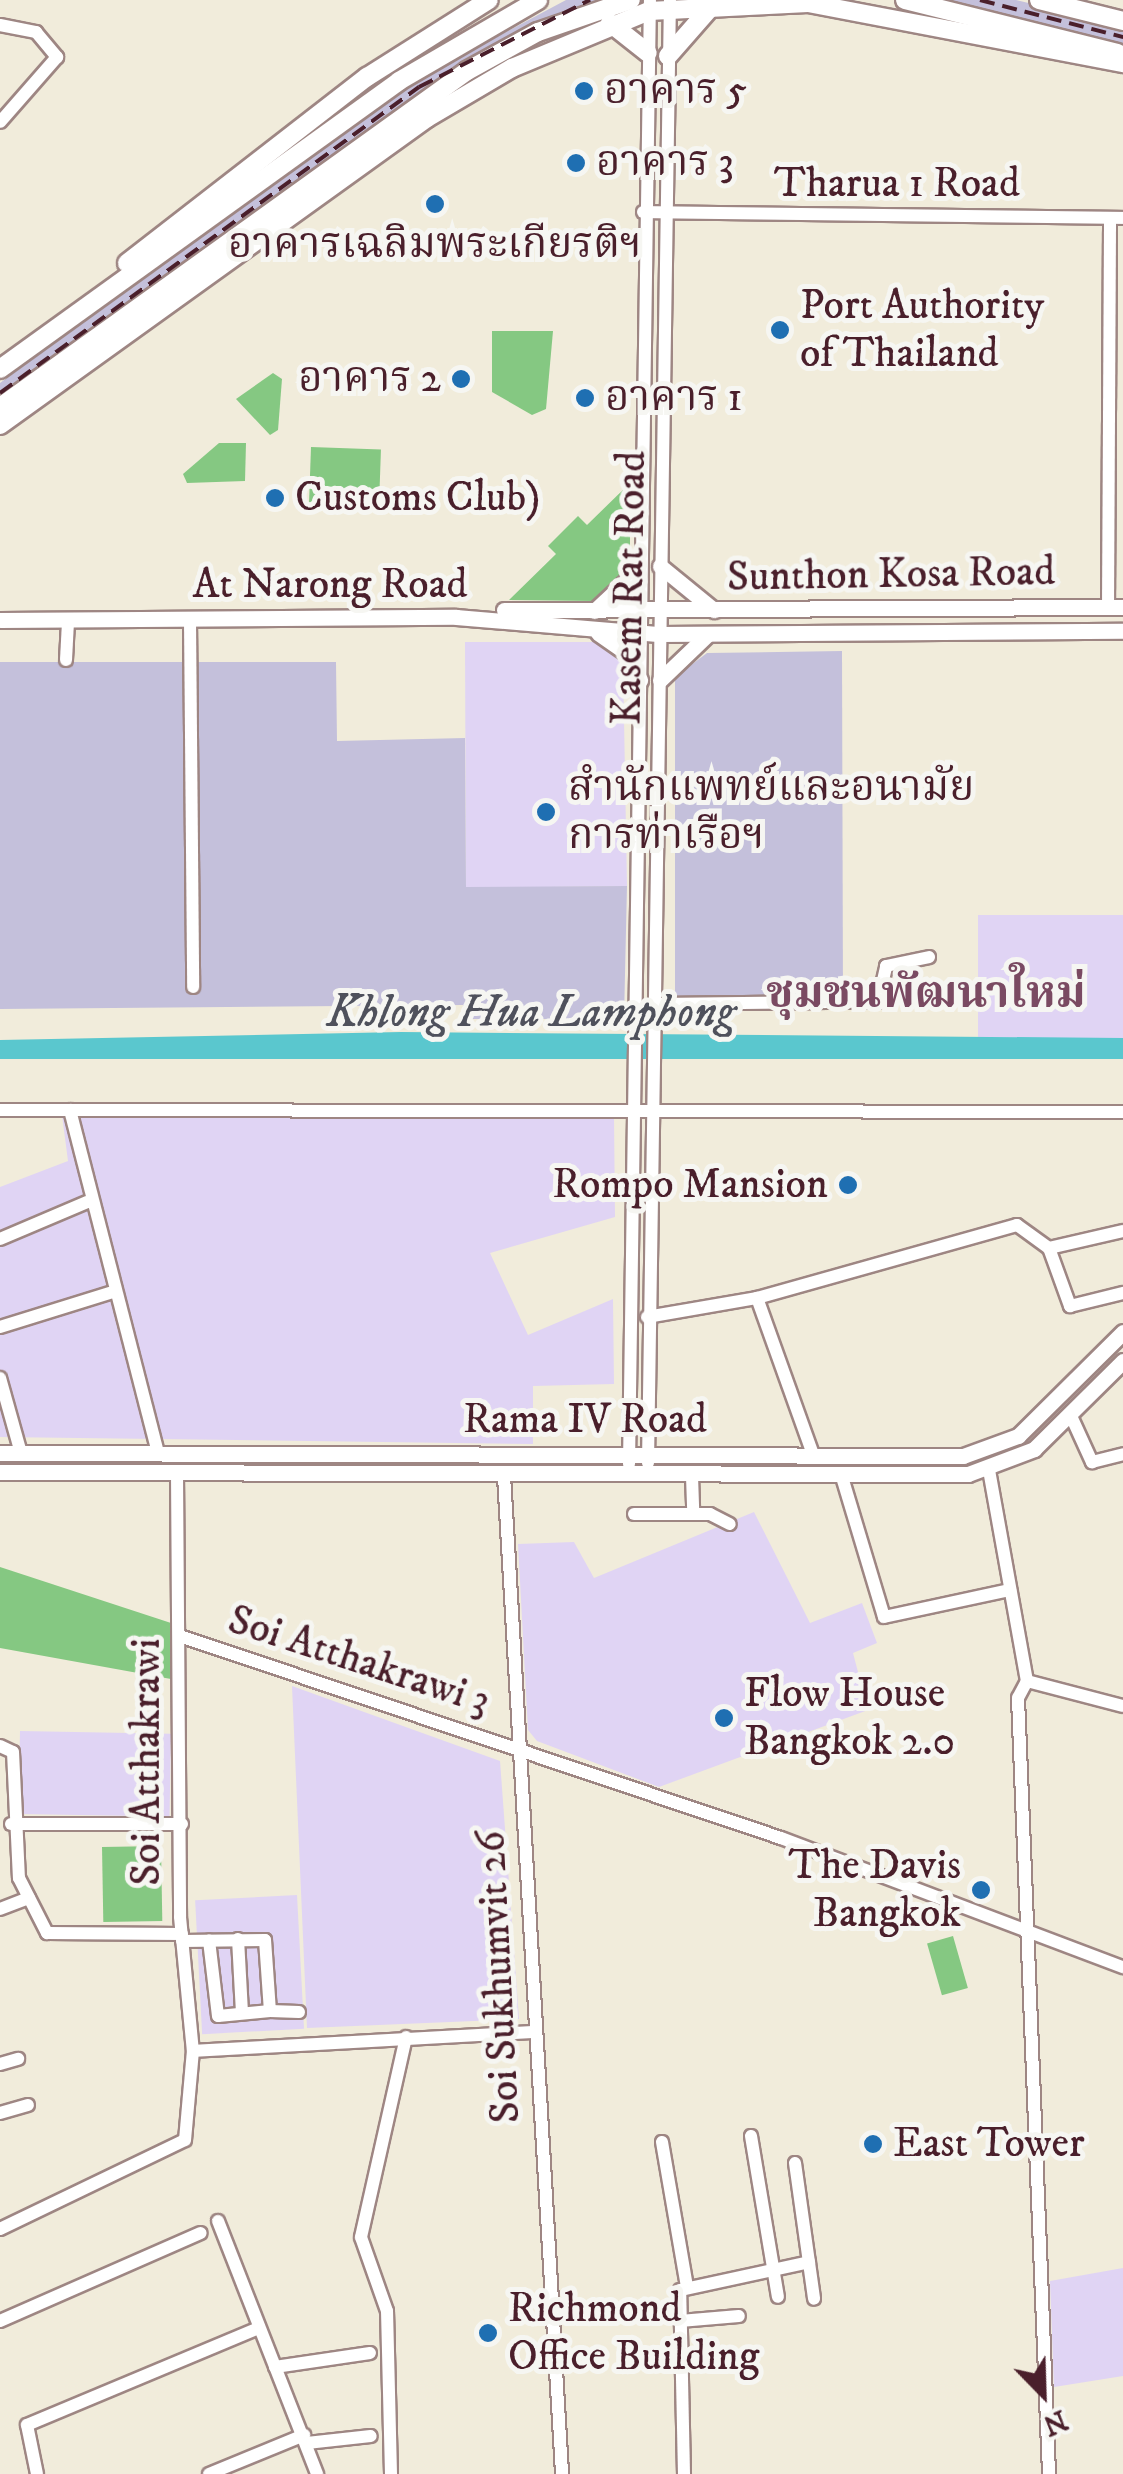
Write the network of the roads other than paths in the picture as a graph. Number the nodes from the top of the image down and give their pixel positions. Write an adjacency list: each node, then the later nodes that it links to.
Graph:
1 (489, 0): 20 (highway)
2 (538, 0): 20 (highway)
3 (631, 0): 23 (highway)
4 (905, 0): 13 (highway)
5 (1039, 0): 9 (highway)
6 (670, 4): 7 (highway); 8 (highway); 14 (street, Kasem Rat Road)
7 (649, 5): 10 (highway); 12 (street, Kasem Rat Road)
8 (712, 6): 14 (highway); 15 (highway)
9 (1123, 21)
10 (610, 23): 12 (highway); 24 (highway)
11 (0, 25): 16 (street)
12 (648, 53): 17 (street, Kasem Rat Road)
13 (1123, 54)
14 (668, 56): 18 (street, Kasem Rat Road)
15 (1123, 64)
16 (0, 122)
17 (643, 212): 18 (street, Tharua 1 Road); 26 (street, Kasem Rat Road)
18 (670, 216): 19 (street, Tharua 1 Road); 25 (street, Kasem Rat Road)
19 (1117, 218): 21 (street)
20 (52, 330): 22 (highway)
21 (1117, 336): 27 (street)
22 (0, 369)
23 (0, 407)
24 (0, 425)
25 (660, 566): 29 (street, Kasem Rat Road); 31 (main road)
26 (638, 570): 28 (street, Kasem Rat Road); 30 (main road)
27 (1116, 608): 31 (main road, Sunthon Kosa Road)
28 (638, 611): 29 (main road, At Narong Road); 30 (main road, At Narong Road); 36 (street, Kasem Rat Road)
29 (660, 611): 31 (main road, Sunthon Kosa Road); 38 (street, Kasem Rat Road)
30 (594, 612): 32 (main road, At Narong Road)
31 (717, 612)
32 (0, 616): 34 (main road, At Narong Road)
33 (190, 620): 34 (main road, At Narong Road); 35 (main road, At Narong Road); 46 (street)
34 (68, 622): 40 (street)
35 (589, 629): 36 (main road, At Narong Road); 41 (main road)
36 (640, 632): 38 (main road, At Narong Road); 41 (street, Kasem Rat Road)
37 (1123, 632): 39 (main road, Sunthon Kosa Road)
38 (660, 634): 39 (main road, Sunthon Kosa Road); 42 (street, Kasem Rat Road)
39 (708, 634): 42 (main road)
40 (66, 660)
41 (640, 680): 43 (street, Kasem Rat Road)
42 (660, 680): 44 (street, Kasem Rat Road)
43 (640, 879): 44 (street); 48 (street, Kasem Rat Road)
44 (659, 879): 47 (street, Kasem Rat Road)
45 (929, 957): 47 (street)
46 (193, 986)
47 (658, 1004): 49 (street, Kasem Rat Road)
48 (635, 1109): 49 (street); 51 (street); 57 (street, Kasem Rat Road)
49 (655, 1109): 52 (street); 58 (street, Kasem Rat Road)
50 (0, 1110): 51 (street)
51 (70, 1110): 53 (street)
52 (1123, 1112)
53 (87, 1202): 55 (street); 59 (street)
54 (1123, 1231): 56 (street)
55 (0, 1239)
56 (1050, 1248): 60 (street); 61 (street)
57 (631, 1265): 58 (street); 72 (street, Kasem Rat Road)
58 (648, 1266): 62 (street, Kasem Rat Road)
59 (113, 1292): 63 (street); 70 (street)
60 (1123, 1293)
61 (757, 1298): 62 (street); 75 (street)
62 (647, 1317): 74 (street, Kasem Rat Road)
63 (0, 1327)
64 (1123, 1332): 75 (main road, Rama IV Road)
65 (1123, 1361): 67 (main road, Rama IV Road)
66 (0, 1378): 69 (street)
67 (1071, 1416): 73 (street); 76 (main road, Rama IV Road)
68 (0, 1452): 69 (main road, Rama IV Road)
69 (21, 1453): 70 (main road, Rama IV Road)
70 (158, 1454): 71 (main road, Rama IV Road)
71 (177, 1454): 72 (main road, Rama IV Road); 78 (main road)
72 (630, 1454): 74 (main road, Rama IV Road); 80 (street, Kasem Rat Road)
73 (1123, 1454)
74 (648, 1455): 75 (main road, Rama IV Road); 81 (street, Kasem Rat Road)
75 (814, 1457)
76 (989, 1470): 83 (main road, Rama IV Road); 87 (street)
77 (0, 1472): 78 (main road, Rama IV Road)
78 (177, 1473): 79 (main road, Rama IV Road); 88 (street, Soi Atthakrawi)
79 (504, 1476): 80 (main road, Rama IV Road); 92 (street, Soi Sukhumvit 26)
80 (629, 1476): 81 (main road, Rama IV Road)
81 (648, 1476): 82 (main road, Rama IV Road)
82 (692, 1476): 83 (main road, Rama IV Road); 84 (street)
83 (842, 1476): 87 (street)
84 (693, 1513): 85 (street); 86 (street)
85 (634, 1514)
86 (730, 1524)
87 (1010, 1590): 89 (street)
88 (180, 1636): 92 (street, Soi Atthakrawi 3); 94 (street, Soi Atthakrawi)
89 (1027, 1682): 90 (street); 97 (street)
90 (1123, 1706)
91 (0, 1746): 93 (street)
92 (518, 1748): 97 (street, Soi Atthakrawi 3); 105 (street, Soi Sukhumvit 26)
93 (12, 1824): 94 (street); 95 (street)
94 (182, 1824): 98 (street, Soi Atthakrawi)
95 (29, 1898): 96 (street); 98 (street)
96 (0, 1909)
97 (1027, 1935): 101 (street, Soi Atthakrawi 3); 137 (street)
98 (182, 1938): 100 (street); 107 (street, Soi Atthakrawi)
99 (238, 1939): 100 (street); 102 (street); 104 (street)
100 (209, 1941): 104 (street)
101 (1123, 1967)
102 (270, 2012): 103 (street); 104 (street)
103 (299, 2012)
104 (242, 2013)
105 (535, 2032): 106 (street); 135 (street, Soi Sukhumvit 26)
106 (406, 2037): 107 (street); 134 (street)
107 (193, 2051): 116 (street, Soi Atthakrawi)
108 (18, 2059): 109 (street)
109 (0, 2064)
110 (28, 2105): 111 (street)
111 (0, 2114)
112 (751, 2136): 119 (street)
113 (662, 2142): 120 (street)
114 (794, 2163): 118 (street)
115 (218, 2221): 126 (street)
116 (0, 2229)
117 (200, 2233): 124 (street)
118 (810, 2262): 119 (street); 122 (street)
119 (773, 2269): 120 (street); 121 (street)
120 (687, 2286): 125 (street)
121 (778, 2297)
122 (814, 2298)
123 (739, 2316): 125 (street)
124 (0, 2321)
125 (680, 2321): 136 (street)
126 (259, 2328): 128 (street); 131 (street)
127 (370, 2353): 128 (street)
128 (275, 2366): 130 (street)
129 (371, 2436): 130 (street)
130 (305, 2439): 132 (street); 133 (street)
131 (37, 2474)
132 (210, 2474)
133 (318, 2474)
134 (391, 2474)
135 (562, 2474)
136 (684, 2474)
137 (1049, 2474)

